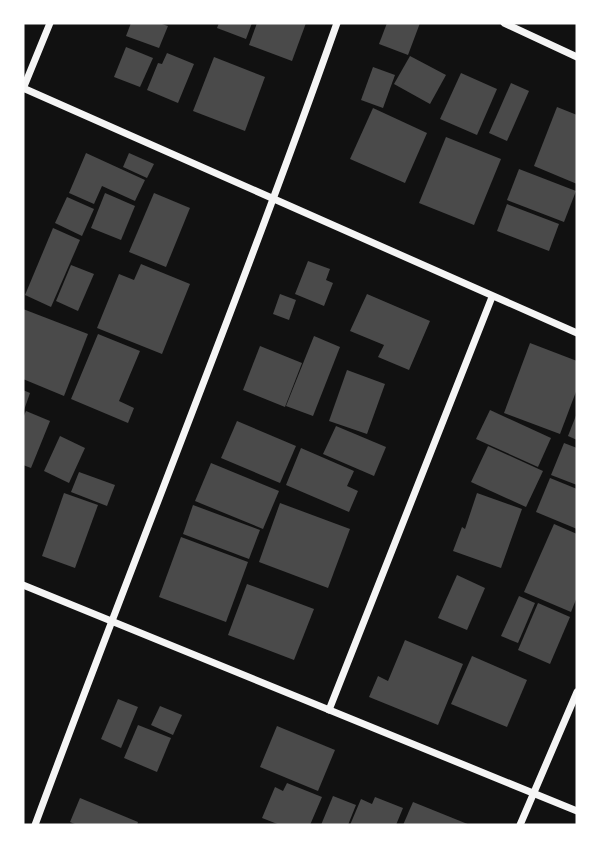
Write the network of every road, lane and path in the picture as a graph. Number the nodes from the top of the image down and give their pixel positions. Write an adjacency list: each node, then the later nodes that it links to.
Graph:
1 (50, 23): 5 (street)
2 (337, 23): 6 (street)
3 (503, 23): 4 (street)
4 (577, 57)
5 (23, 89): 6 (street)
6 (275, 199): 7 (street); 10 (street)
7 (492, 297): 8 (street); 12 (street)
8 (577, 333)
9 (23, 585): 10 (street)
10 (110, 622): 12 (street); 15 (street)
11 (577, 692): 13 (street)
12 (329, 710): 13 (street)
13 (533, 793): 14 (street); 16 (street)
14 (577, 811)
15 (35, 825)
16 (520, 825)

